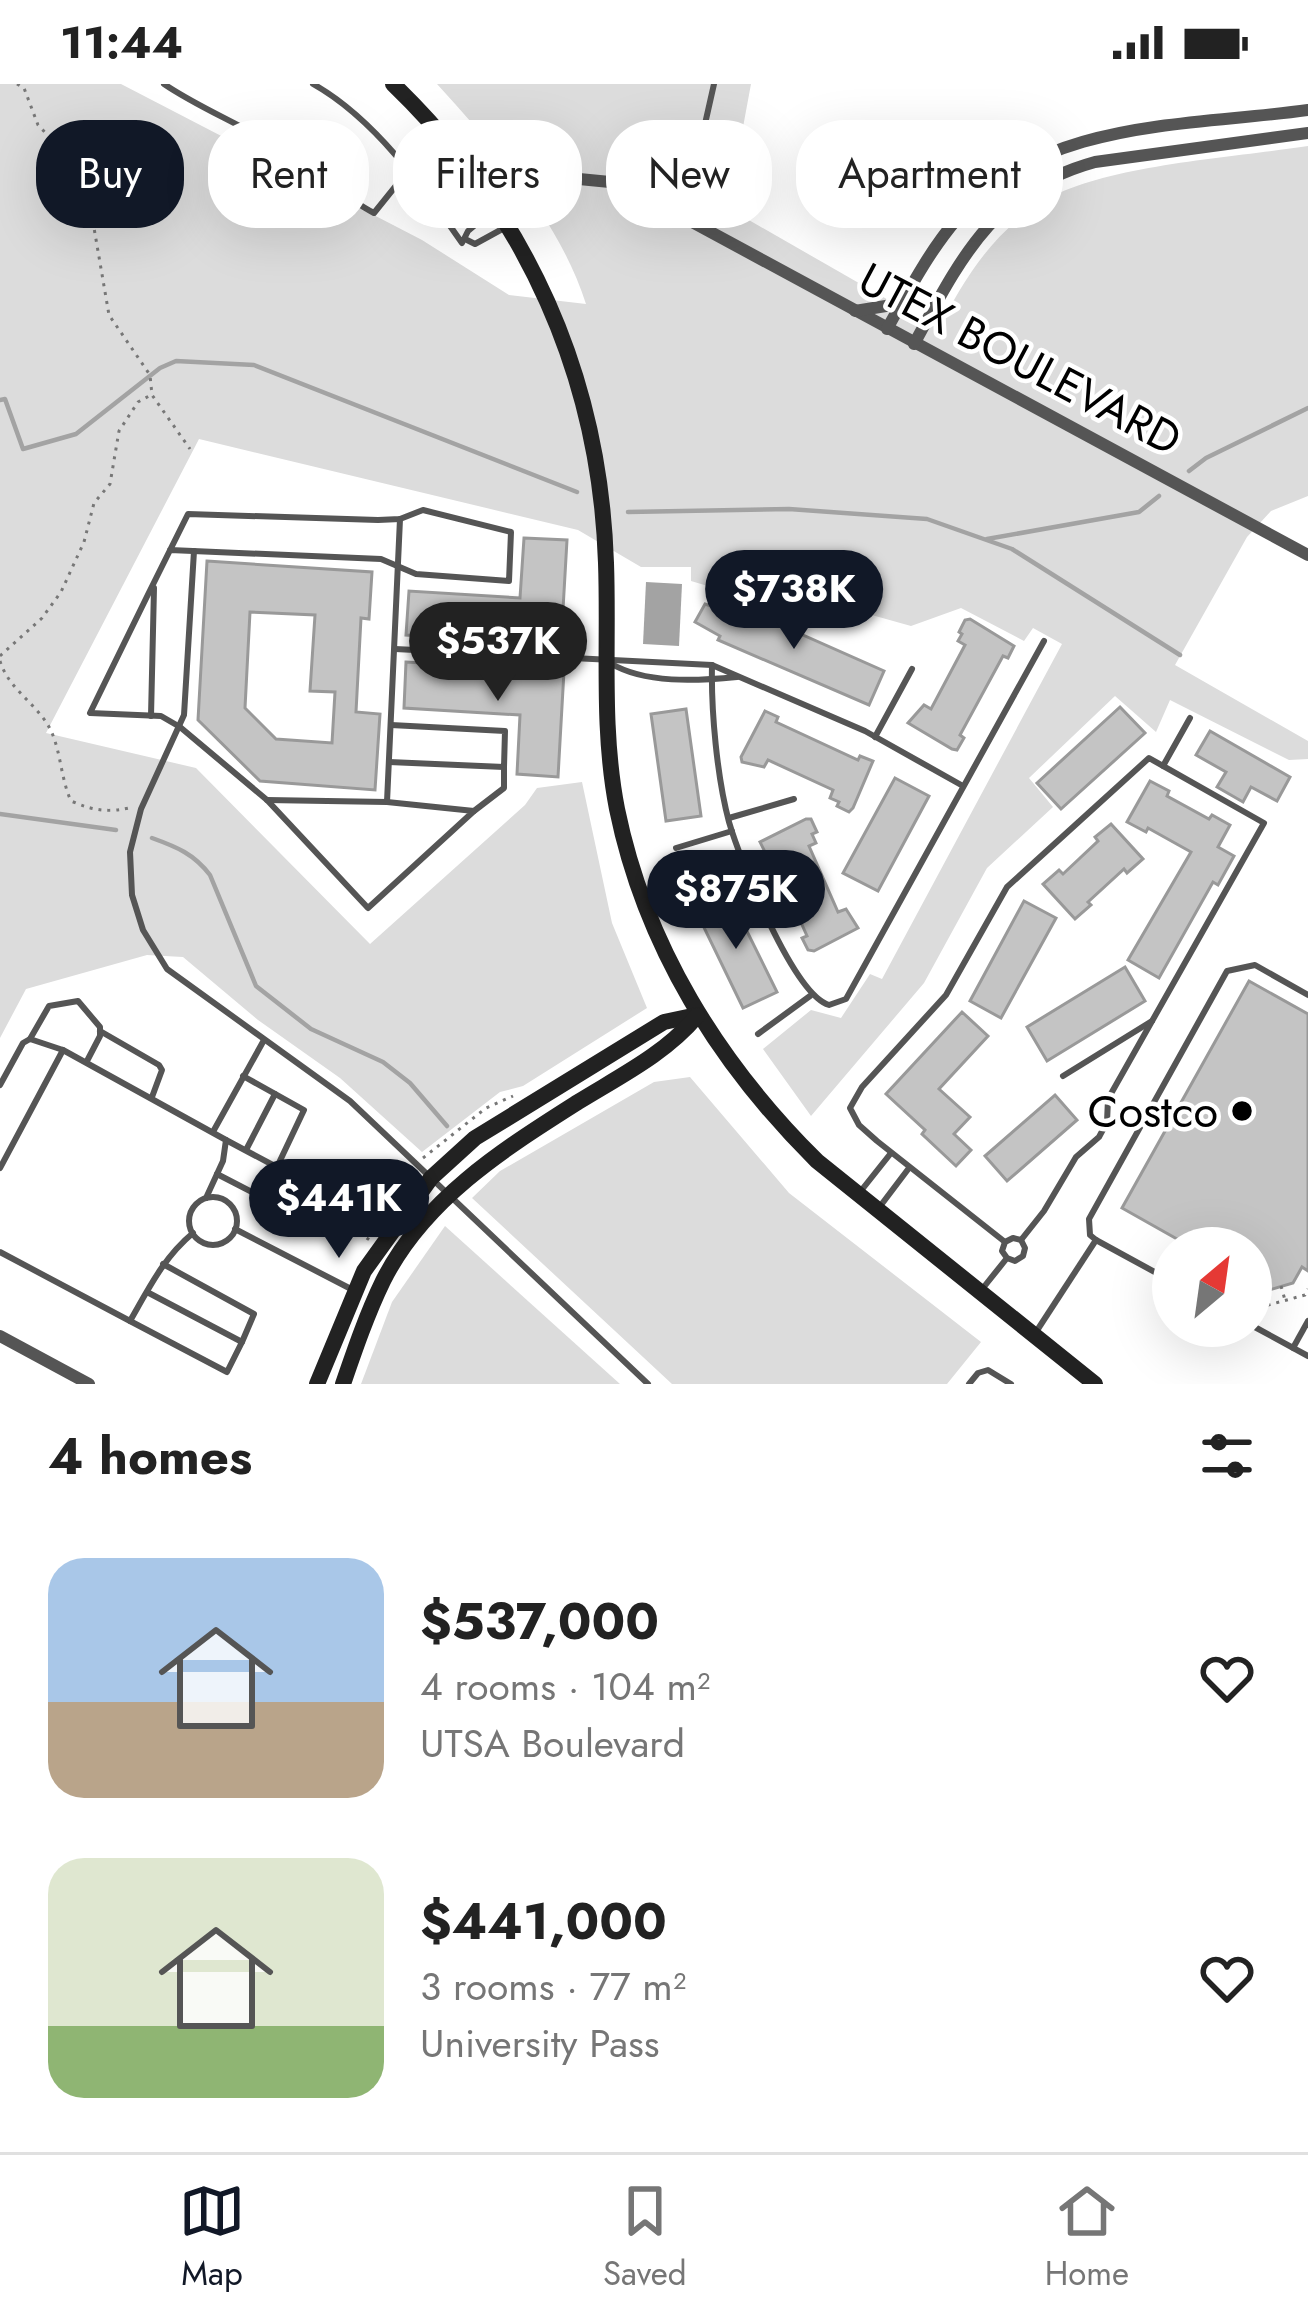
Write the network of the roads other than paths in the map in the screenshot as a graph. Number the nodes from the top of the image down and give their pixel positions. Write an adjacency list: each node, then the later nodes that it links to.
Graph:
1 (164, 84): 12 (lane)
2 (314, 84): 10 (lane)
3 (393, 84): 6 (main road)
4 (714, 84): 7 (lane)
5 (1308, 110): 9 (street)
6 (428, 120)
7 (706, 120)
8 (1308, 133): 11 (street)
9 (1063, 146)
10 (393, 157)
11 (1064, 171): 23 (street)
12 (393, 189)
13 (450, 228): 19 (lane)
14 (474, 228): 19 (lane)
15 (490, 228): 19 (lane)
16 (510, 228): 32 (main road)
17 (704, 228): 21 (street, UTEX BOULEVARD)
18 (951, 228): 20 (street)
19 (467, 240)
20 (910, 289): 21 (street); 22 (street)
21 (855, 311): 22 (street, UTEX BOULEVARD)
22 (887, 329): 23 (street, UTEX BOULEVARD)
23 (914, 344): 27 (street, UTEX BOULEVARD)
24 (400, 519): 25 (lane); 28 (lane); 28 (lane)
25 (170, 550): 26 (lane); 29 (lane)
26 (194, 551): 28 (lane); 40 (lane)
27 (1308, 556)
28 (400, 567): 31 (lane)
29 (154, 583): 37 (lane); 37 (lane)
30 (1043, 641): 45 (lane)
31 (395, 649): 32 (lane); 39 (lane)
32 (606, 660): 33 (lane); 36 (lane); 57 (main road)
33 (712, 665): 35 (lane); 36 (lane)
34 (912, 669): 41 (lane)
35 (741, 676): 36 (lane); 41 (lane)
36 (712, 680): 50 (lane)
37 (151, 716): 40 (lane)
38 (1190, 718): 43 (lane)
39 (392, 725): 42 (lane); 44 (lane)
40 (180, 727): 47 (lane); 62 (lane)
41 (875, 737): 45 (lane)
42 (389, 762): 44 (lane); 48 (lane)
43 (1163, 766): 58 (lane); 73 (lane)
44 (504, 767): 49 (lane)
45 (964, 786): 56 (lane)
46 (794, 799): 50 (lane)
47 (267, 800): 48 (lane); 49 (lane)
48 (387, 802): 49 (lane)
49 (474, 811)
50 (728, 818): 51 (lane)
51 (732, 831): 52 (lane); 53 (lane)
52 (676, 848)
53 (745, 865): 54 (lane); 56 (lane)
54 (686, 885)
55 (1308, 995): 86 (lane)
56 (811, 996): 60 (lane)
57 (698, 1015): 78 (main road); 79 (main road); 80 (main road)
58 (1154, 1020): 66 (lane); 85 (lane)
59 (100, 1031): 61 (lane); 64 (lane); 69 (lane)
60 (758, 1034)
61 (31, 1039): 63 (lane); 67 (lane)
62 (264, 1040): 65 (lane); 78 (lane)
63 (63, 1050): 64 (lane); 75 (lane)
64 (87, 1062): 69 (lane)
65 (243, 1076): 68 (lane); 70 (lane)
66 (1063, 1076)
67 (0, 1085)
68 (274, 1094): 72 (lane); 74 (lane)
69 (152, 1096): 70 (lane)
70 (214, 1130): 71 (lane)
71 (226, 1139): 72 (lane); 77 (lane)
72 (246, 1150): 74 (lane)
73 (891, 1153): 76 (lane); 80 (lane)
74 (277, 1167): 77 (lane)
75 (0, 1168)
76 (910, 1168): 82 (lane); 87 (lane)
77 (217, 1174): 81 (lane)
78 (430, 1178): 79 (lane); 92 (main road)
79 (449, 1195): 106 (main road); 107 (lane)
80 (857, 1196): 82 (main road)
81 (206, 1198): 83 (lane); 84 (lane)
82 (876, 1211): 94 (main road)
83 (236, 1229): 84 (lane); 92 (lane)
84 (193, 1233): 90 (lane)
85 (1021, 1240): 87 (lane); 89 (lane)
86 (1096, 1240): 91 (lane); 97 (lane)
87 (1005, 1242): 89 (lane)
88 (0, 1252): 95 (lane)
89 (1007, 1258): 94 (lane)
90 (162, 1264): 93 (lane); 100 (lane)
91 (1152, 1271)
92 (353, 1290): 105 (main road)
93 (147, 1292): 95 (lane); 100 (lane)
94 (980, 1293): 97 (main road)
95 (130, 1321): 100 (lane)
96 (1308, 1321): 101 (lane)
97 (1034, 1335): 109 (main road)
98 (0, 1336): 104 (street)
99 (1272, 1336): 101 (lane)
100 (242, 1342)
101 (1293, 1348): 102 (lane)
102 (1308, 1356)
103 (1010, 1383): 108 (lane)
104 (89, 1384)
105 (317, 1384)
106 (343, 1384)
107 (648, 1384)
108 (969, 1384)
109 (1095, 1384)

